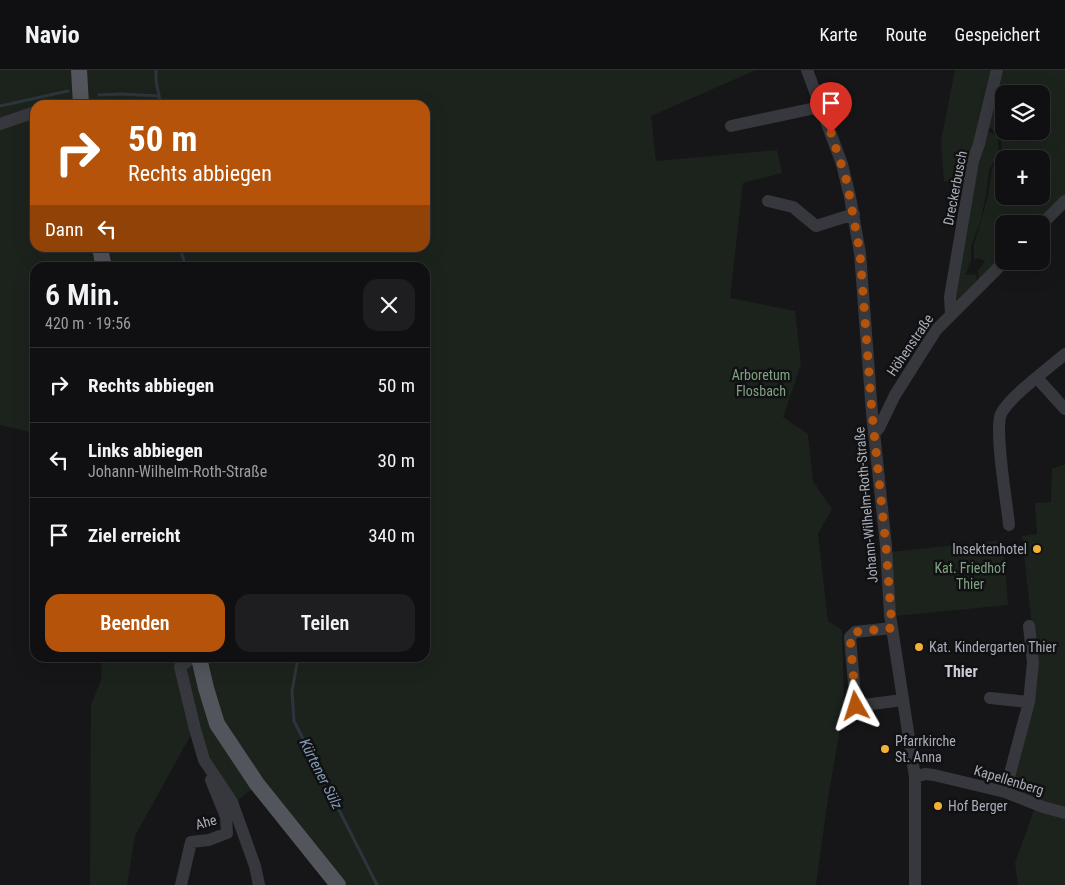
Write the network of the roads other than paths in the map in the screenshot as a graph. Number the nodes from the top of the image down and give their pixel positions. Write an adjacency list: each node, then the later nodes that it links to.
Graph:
1 (79, 70): 4 (main road)
2 (807, 70): 5 (street, Johann-Wilhelm-Roth-Straße)
3 (997, 70): 14 (street, Dreckerbusch)
4 (81, 100)
5 (820, 107): 8 (street); 11 (street, Johann-Wilhelm-Roth-Straße)
6 (30, 114): 7 (street)
7 (0, 124)
8 (731, 126)
9 (768, 201): 11 (street)
10 (1065, 201): 12 (street)
11 (854, 214): 18 (street, Johann-Wilhelm-Roth-Straße)
12 (1050, 217)
13 (996, 270): 14 (street, Höhenstraße)
14 (951, 314): 18 (street, Höhenstraße)
15 (1065, 354): 16 (street)
16 (1037, 378): 17 (street); 19 (street)
17 (1065, 410)
18 (874, 434): 21 (street, Johann-Wilhelm-Roth-Straße)
19 (1009, 524)
20 (1028, 626): 26 (street)
21 (892, 628): 25 (street, Johann-Wilhelm-Roth-Straße); 25 (street)
22 (186, 662): 27 (street, Ahe)
23 (200, 662): 33 (main road)
24 (990, 698): 26 (street)
25 (903, 700): 28 (street, Johann-Wilhelm-Roth-Straße)
26 (1029, 702): 29 (street)
27 (204, 760): 31 (street, Ahe); 32 (street, Ahe)
28 (915, 777): 29 (street, Kapellenberg); 34 (street, Johann-Wilhelm-Roth-Straße)
29 (1005, 792): 30 (street, Kapellenberg)
30 (1065, 813)
31 (181, 885)
32 (260, 885)
33 (338, 885)
34 (915, 885)

